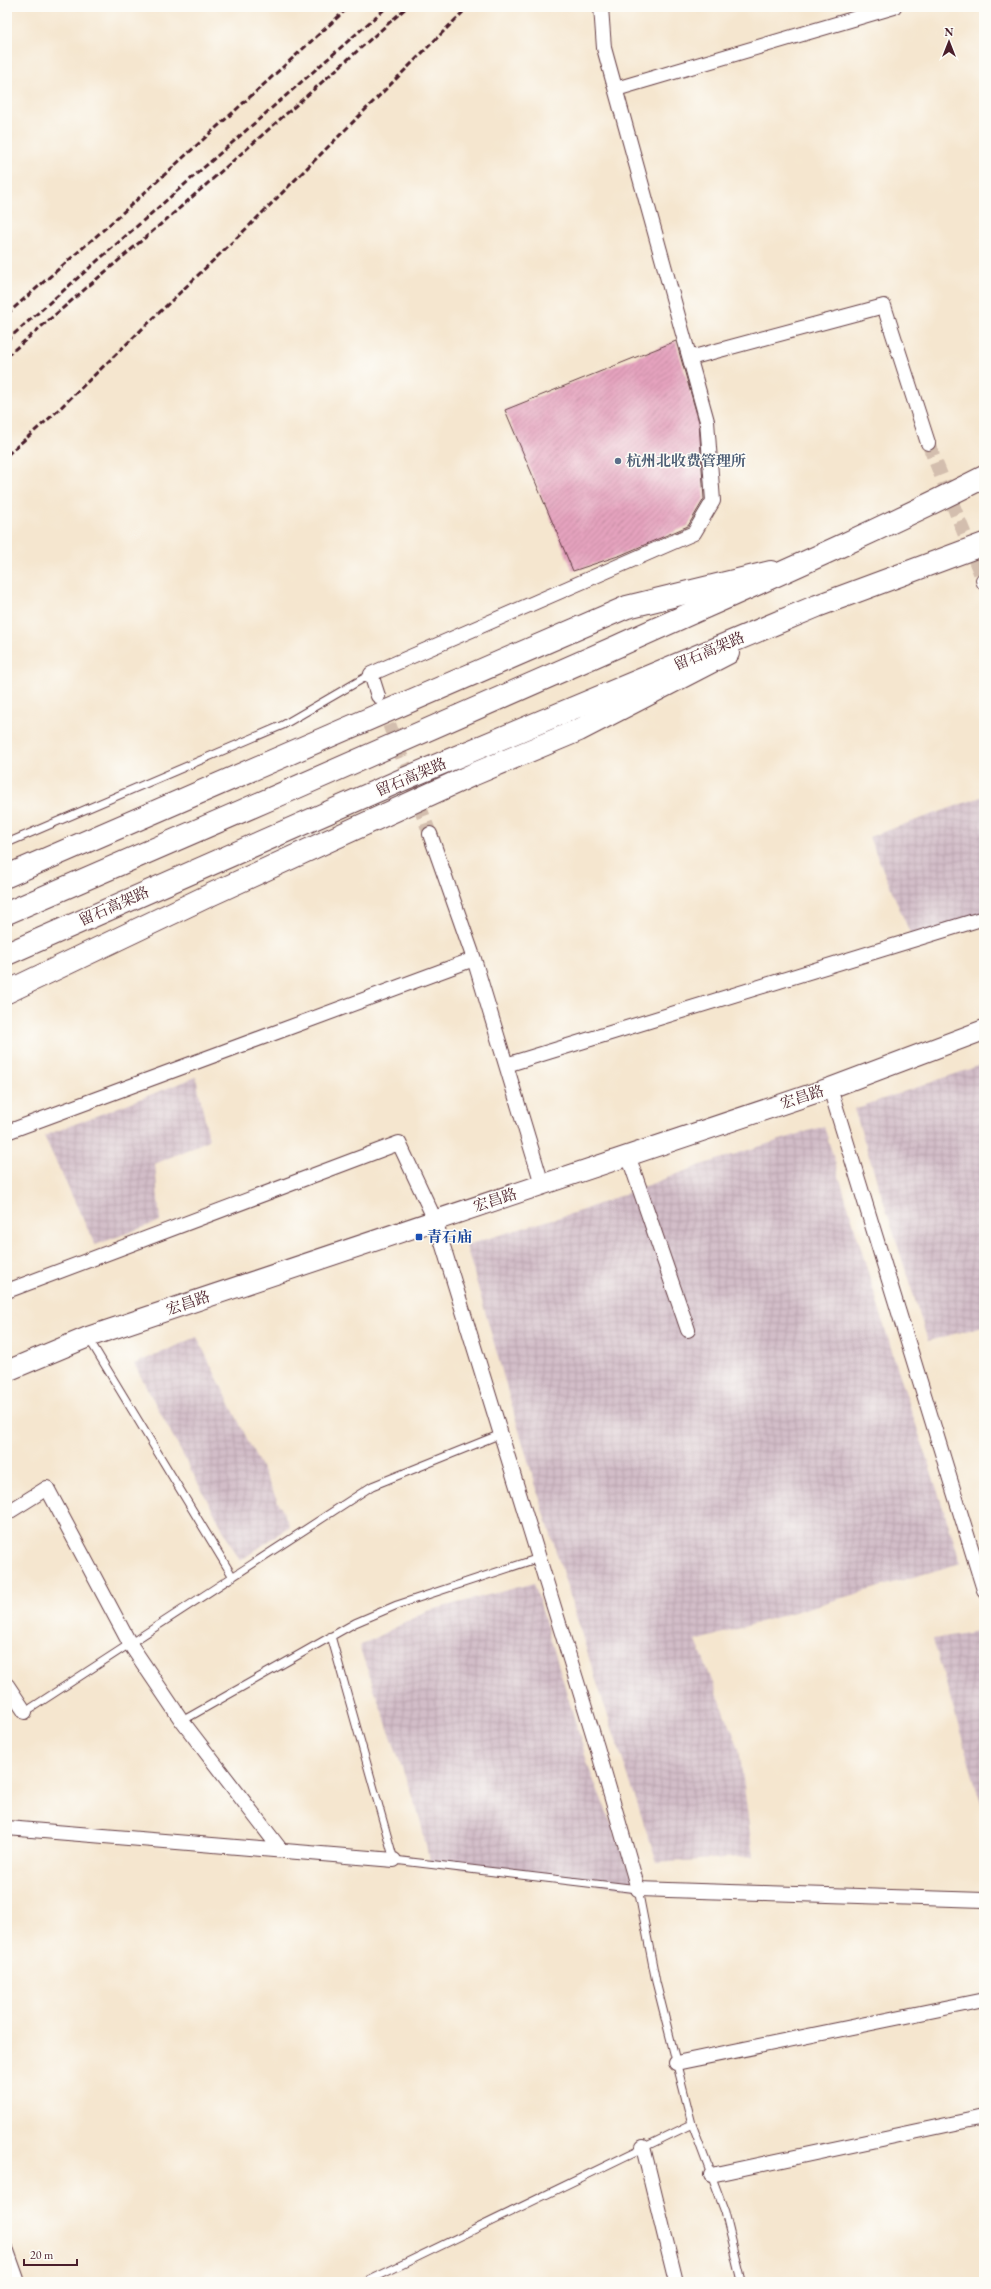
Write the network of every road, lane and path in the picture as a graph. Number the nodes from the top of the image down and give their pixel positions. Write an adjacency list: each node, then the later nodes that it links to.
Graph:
1 (601, 7): 3 (street)
2 (894, 7): 3 (street)
3 (616, 89): 4 (street)
4 (690, 358): 5 (street); 10 (street)
5 (928, 443)
6 (984, 477): 8 (main road)
7 (984, 544): 9 (main road)
8 (801, 564): 14 (main road); 15 (main road)
9 (817, 606): 17 (main road, 留石高架路); 19 (main road)
10 (370, 674): 11 (street); 13 (lane)
11 (378, 696)
12 (430, 834): 18 (street)
13 (7, 843)
14 (7, 876)
15 (7, 913)
16 (984, 918): 21 (street)
17 (7, 954)
18 (474, 959): 21 (street); 23 (street)
19 (7, 992)
20 (984, 1030): 22 (street, 宏昌路)
21 (506, 1065): 25 (street)
22 (830, 1088): 24 (street, 宏昌路); 35 (street)
23 (7, 1132)
24 (628, 1155): 25 (street, 宏昌路); 28 (street)
25 (542, 1184): 26 (street, 宏昌路)
26 (435, 1220): 27 (street); 29 (street, 宏昌路); 31 (street)
27 (7, 1291)
28 (688, 1330)
29 (88, 1337): 30 (street, 宏昌路); 34 (lane)
30 (7, 1371)
31 (501, 1434): 33 (street); 34 (lane)
32 (7, 1513): 37 (street)
33 (539, 1558): 36 (lane); 44 (street)
34 (233, 1577): 37 (lane)
35 (984, 1590)
36 (332, 1636): 40 (lane); 43 (lane)
37 (130, 1644): 39 (lane); 40 (street)
38 (7, 1685): 39 (street)
39 (25, 1712)
40 (182, 1721): 42 (street)
41 (7, 1828): 42 (street)
42 (281, 1850): 43 (street)
43 (394, 1860): 44 (lane)
44 (638, 1889): 45 (street); 47 (lane)
45 (984, 1900)
46 (984, 2000): 47 (street)
47 (676, 2063): 49 (lane)
48 (984, 2117): 51 (street)
49 (692, 2124): 50 (lane); 51 (lane)
50 (643, 2147): 54 (lane); 55 (street)
51 (711, 2175): 56 (lane)
52 (7, 2251): 53 (street)
53 (18, 2282)
54 (366, 2282)
55 (676, 2282)
56 (742, 2282)

